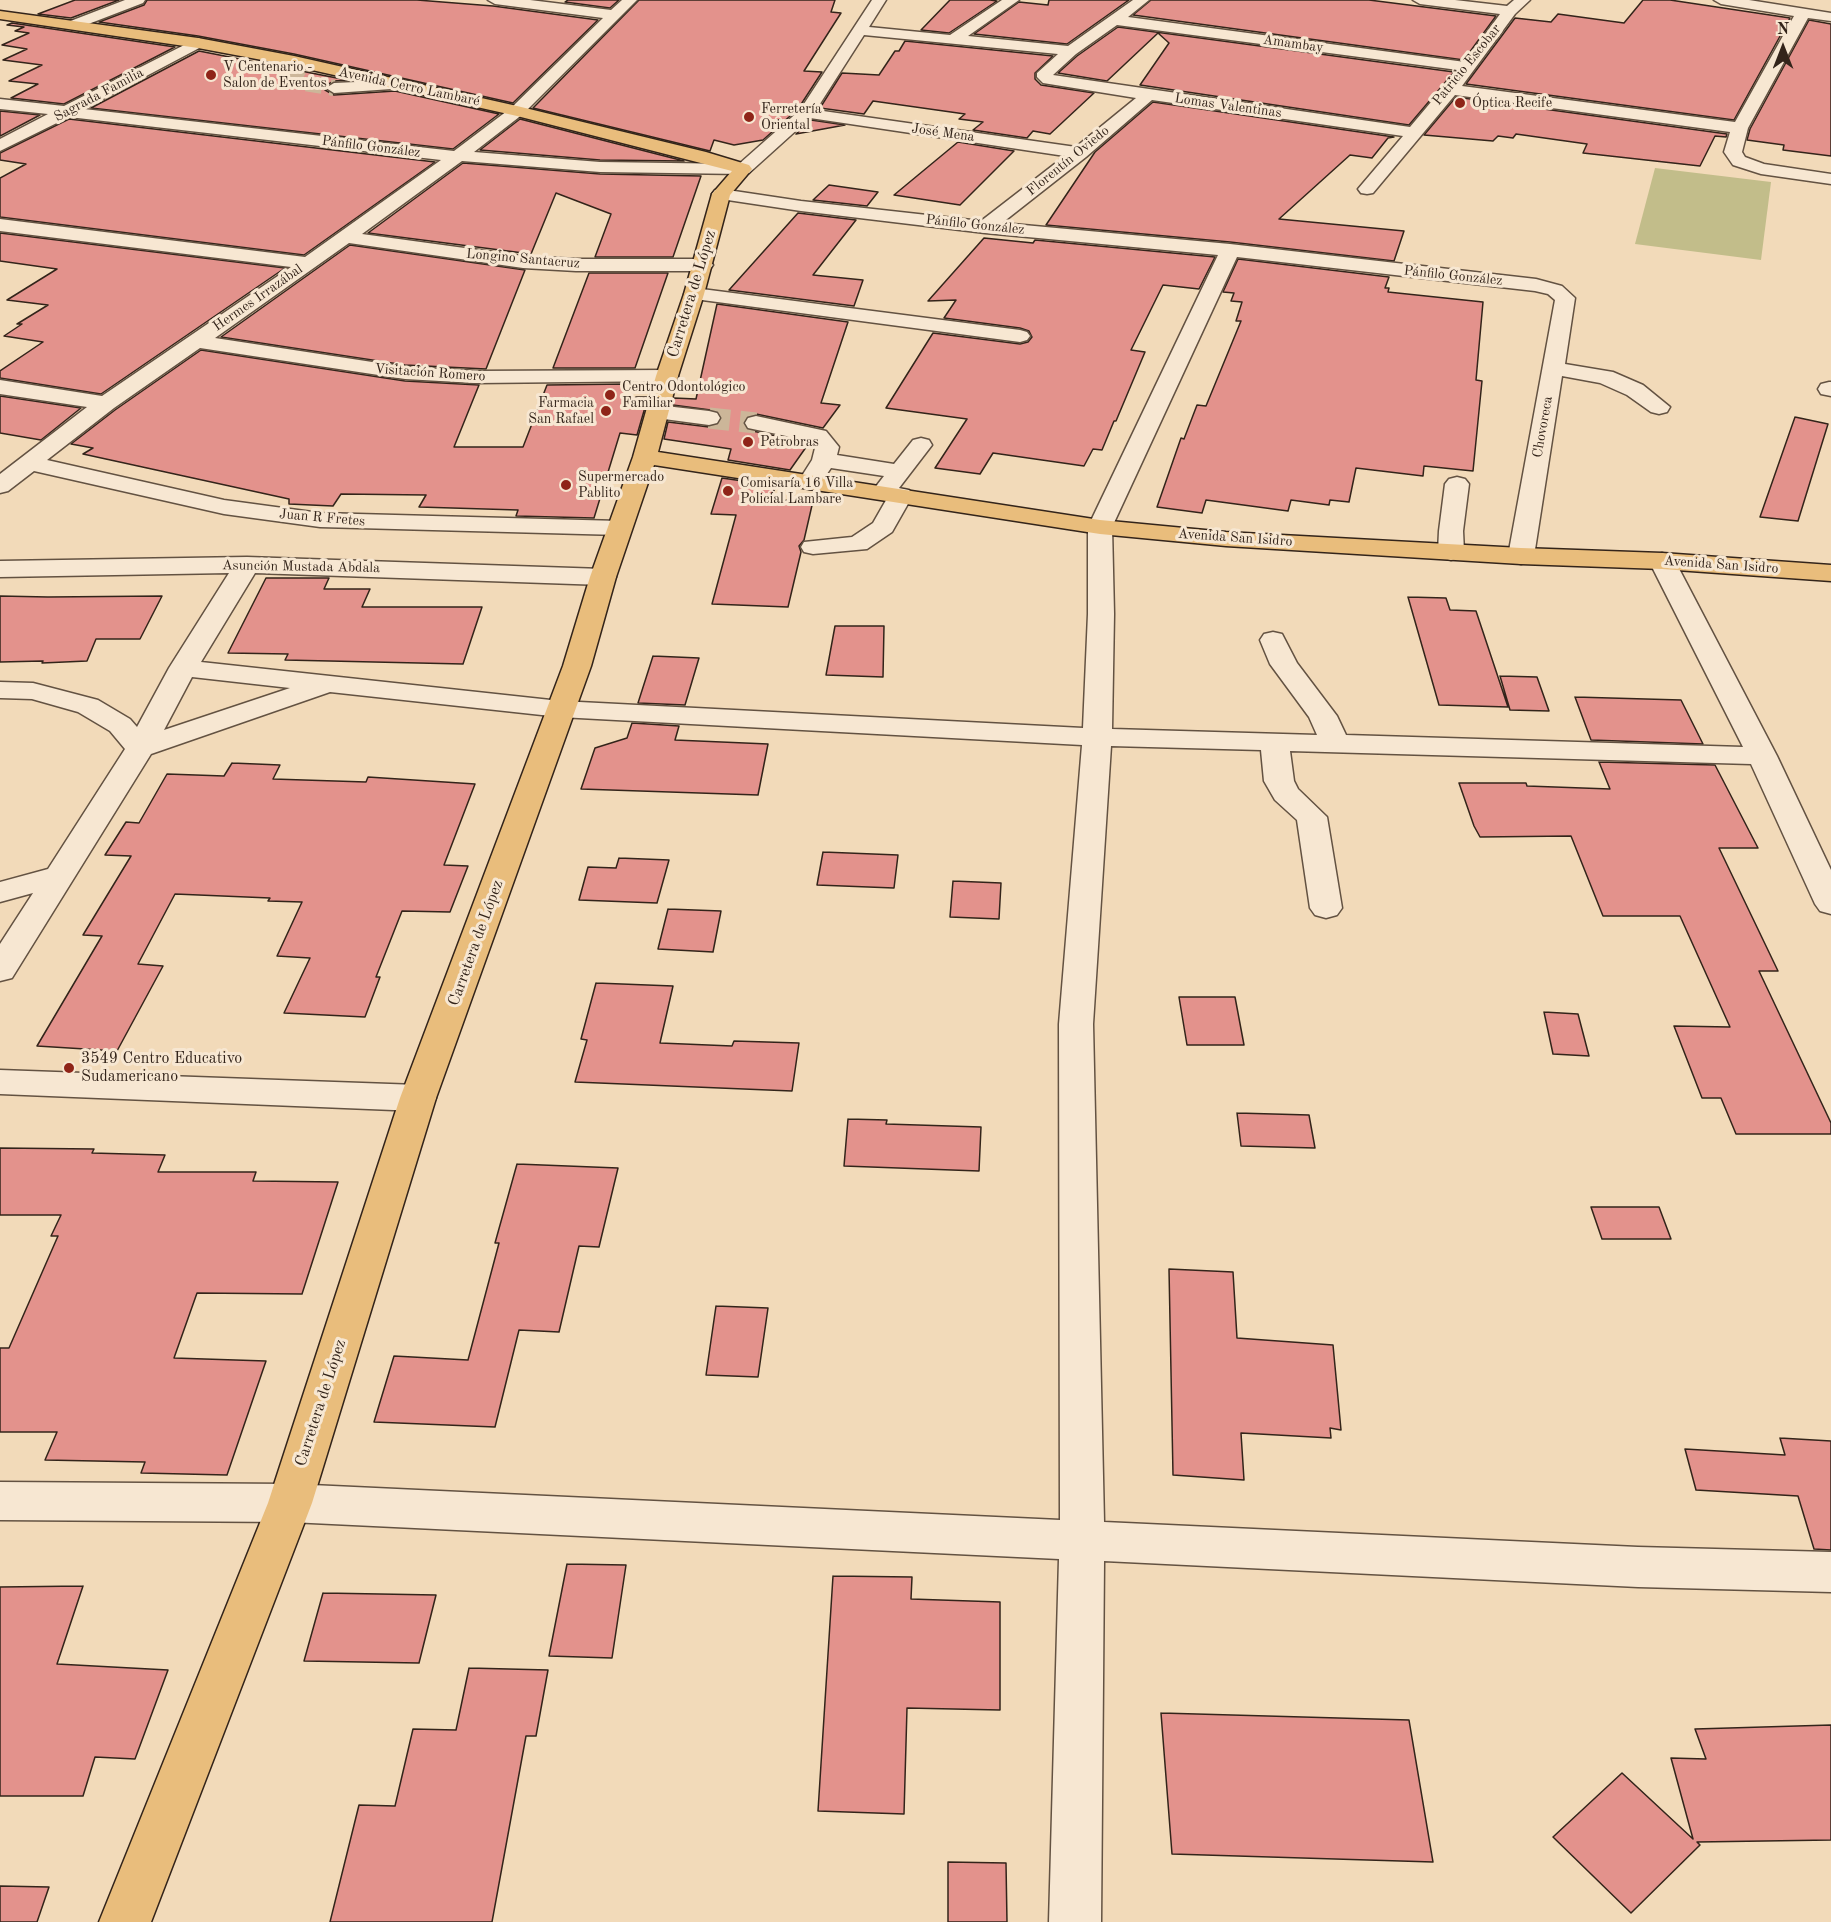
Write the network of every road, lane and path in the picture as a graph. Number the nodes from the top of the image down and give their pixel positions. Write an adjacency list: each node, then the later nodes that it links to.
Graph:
1 (138, 0): 16 (street)
2 (495, 0): 13 (street)
3 (630, 0): 13 (street, Hermes Irrazábal)
4 (879, 0): 17 (street, Carretera de López)
5 (1012, 0): 18 (street)
6 (1142, 0): 15 (street)
7 (1420, 0): 10 (street)
8 (1523, 0): 10 (street, Patricio Escobar)
9 (1721, 0): 11 (street)
10 (1510, 12): 21 (street, Patricio Escobar)
11 (1803, 13): 14 (street); 30 (street)
12 (0, 15): 16 (main road, Avenida Cerro Lambaré)
13 (615, 15): 28 (street, Hermes Irrazábal)
14 (1831, 17)
15 (1116, 20): 20 (street); 21 (street, Amambay)
16 (74, 25): 19 (main road, Avenida Cerro Lambaré)
17 (859, 30): 18 (street); 29 (street, Carretera de López)
18 (955, 38): 20 (street)
19 (198, 43): 22 (main road, Avenida Cerro Lambaré); 27 (street, Sagrada Familia)
20 (1071, 51): 25 (street, Lomas Valentinas)
21 (1469, 67): 24 (street, Patricio Escobar)
22 (400, 85): 23 (street); 28 (main road, Avenida Cerro Lambaré)
23 (334, 88)
24 (1449, 89): 30 (street); 31 (street, Patricio Escobar)
25 (1149, 95): 31 (street, Lomas Valentinas); 34 (street, Florentín Oviedo)
26 (0, 104): 27 (street, Pánfilo González)
27 (68, 111): 33 (street, Sagrada Familia); 35 (street, Pánfilo González)
28 (517, 111): 35 (street, Hermes Irrazábal); 37 (main road, Avenida Cerro Lambaré)
29 (806, 112): 32 (street, José Mena); 37 (street, Carretera de López)
30 (1740, 129): 38 (street)
31 (1413, 132): 39 (street, Patricio Escobar)
32 (967, 136): 34 (street, José Mena); 36 (street)
33 (0, 146)
34 (1080, 153): 36 (street, Florentín Oviedo)
35 (458, 156): 37 (street, Pánfilo González); 43 (street, Hermes Irrazábal)
36 (1063, 166): 42 (street, Florentín Oviedo)
37 (743, 169): 40 (main road, Carretera de López)
38 (1831, 179)
39 (1366, 189)
40 (721, 194): 42 (street, Pánfilo González); 46 (main road, Carretera de López)
41 (0, 225): 45 (street)
42 (985, 226): 44 (street, Pánfilo González)
43 (345, 237): 45 (street, Hermes Irrazábal); 46 (street, Longino Santacruz)
44 (1230, 250): 48 (street, Pánfilo González); 68 (street)
45 (309, 262): 50 (street, Hermes Irrazábal)
46 (703, 265): 47 (main road, Carretera de López)
47 (694, 294): 49 (street); 52 (main road, Carretera de López)
48 (1565, 298): 51 (street, Chovoreca)
49 (1020, 336)
50 (196, 341): 52 (street, Visitación Romero); 54 (street, Hermes Irrazábal)
51 (1553, 368): 55 (street); 71 (street, Chovoreca)
52 (667, 376): 56 (main road, Carretera de López)
53 (0, 387): 54 (street)
54 (106, 403): 62 (street, Hermes Irrazábal)
55 (1659, 407)
56 (657, 412): 57 (street); 60 (main road, Carretera de López)
57 (709, 418)
58 (756, 423): 61 (street)
59 (921, 445): 66 (street)
60 (645, 457): 63 (main road, Avenida San Isidro); 67 (main road, Carretera de López)
61 (824, 460): 63 (street); 66 (street)
62 (29, 463): 65 (street, Hermes Irrazábal); 67 (street, Juan R Fretes)
63 (810, 482): 66 (main road, Avenida San Isidro)
64 (1457, 484): 70 (street)
65 (0, 486)
66 (895, 487): 68 (main road, Avenida San Isidro); 69 (street)
67 (620, 528): 76 (main road, Carretera de López)
68 (1100, 528): 70 (main road, Avenida San Isidro); 82 (street)
69 (813, 547)
70 (1451, 552): 71 (main road, Avenida San Isidro)
71 (1521, 556): 72 (main road, Avenida San Isidro)
72 (1662, 561): 75 (main road, Avenida San Isidro); 86 (street)
73 (247, 565): 74 (street, Asunción Mustada Abdala); 76 (street, Asunción Mustada Abdala); 78 (street)
74 (0, 569)
75 (1831, 573)
76 (603, 577): 81 (main road, Carretera de López)
77 (1273, 640): 84 (street)
78 (183, 668): 79 (street); 85 (street)
79 (330, 683): 81 (street); 85 (street)
80 (0, 690): 85 (street)
81 (560, 709): 82 (street); 93 (main road, Carretera de López)
82 (1097, 737): 83 (street); 96 (street)
83 (1275, 742): 84 (street); 90 (street)
84 (1336, 744): 86 (street)
85 (140, 748): 87 (street)
86 (1762, 756): 89 (street)
87 (58, 876): 88 (street); 91 (street)
88 (0, 892)
89 (1831, 904)
90 (1326, 908)
91 (0, 970)
92 (0, 1082): 93 (street)
93 (418, 1098): 95 (main road, Carretera de López)
94 (0, 1501): 95 (street)
95 (290, 1503): 96 (street); 98 (main road, Carretera de López)
96 (1082, 1540): 97 (street); 99 (street)
97 (1831, 1572)
98 (126, 1922)
99 (1075, 1922)

